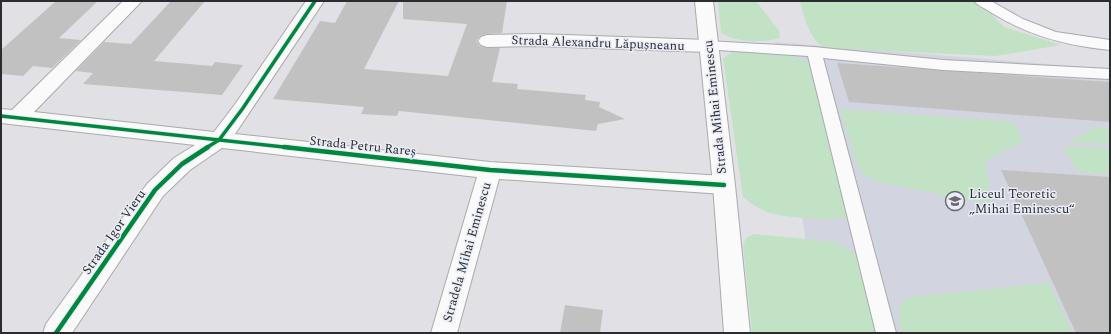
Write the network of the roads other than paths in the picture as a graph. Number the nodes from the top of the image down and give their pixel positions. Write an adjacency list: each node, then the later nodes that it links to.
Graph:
1 (132, 1): 10 (street)
2 (315, 1): 11 (street, Strada Igor Vieru)
3 (704, 1): 7 (street, Strada Mihai Eminescu)
4 (981, 1): 6 (lane)
5 (487, 40): 7 (street, Strada Alexandru Lăpușneanu)
6 (1110, 44)
7 (708, 46): 8 (lane); 13 (street, Strada Mihai Eminescu)
8 (814, 52): 9 (lane); 17 (lane)
9 (1110, 74)
10 (9, 116): 11 (street, Strada Petru Rareș)
11 (220, 140): 12 (street, Strada Petru Rareș); 14 (street, Strada Igor Vieru)
12 (490, 170): 13 (street, Strada Petru Rareș); 15 (street, Stradela Mihai Eminescu)
13 (724, 184): 16 (street, Strada Mihai Eminescu)
14 (56, 333)
15 (444, 333)
16 (737, 333)
17 (886, 333)

